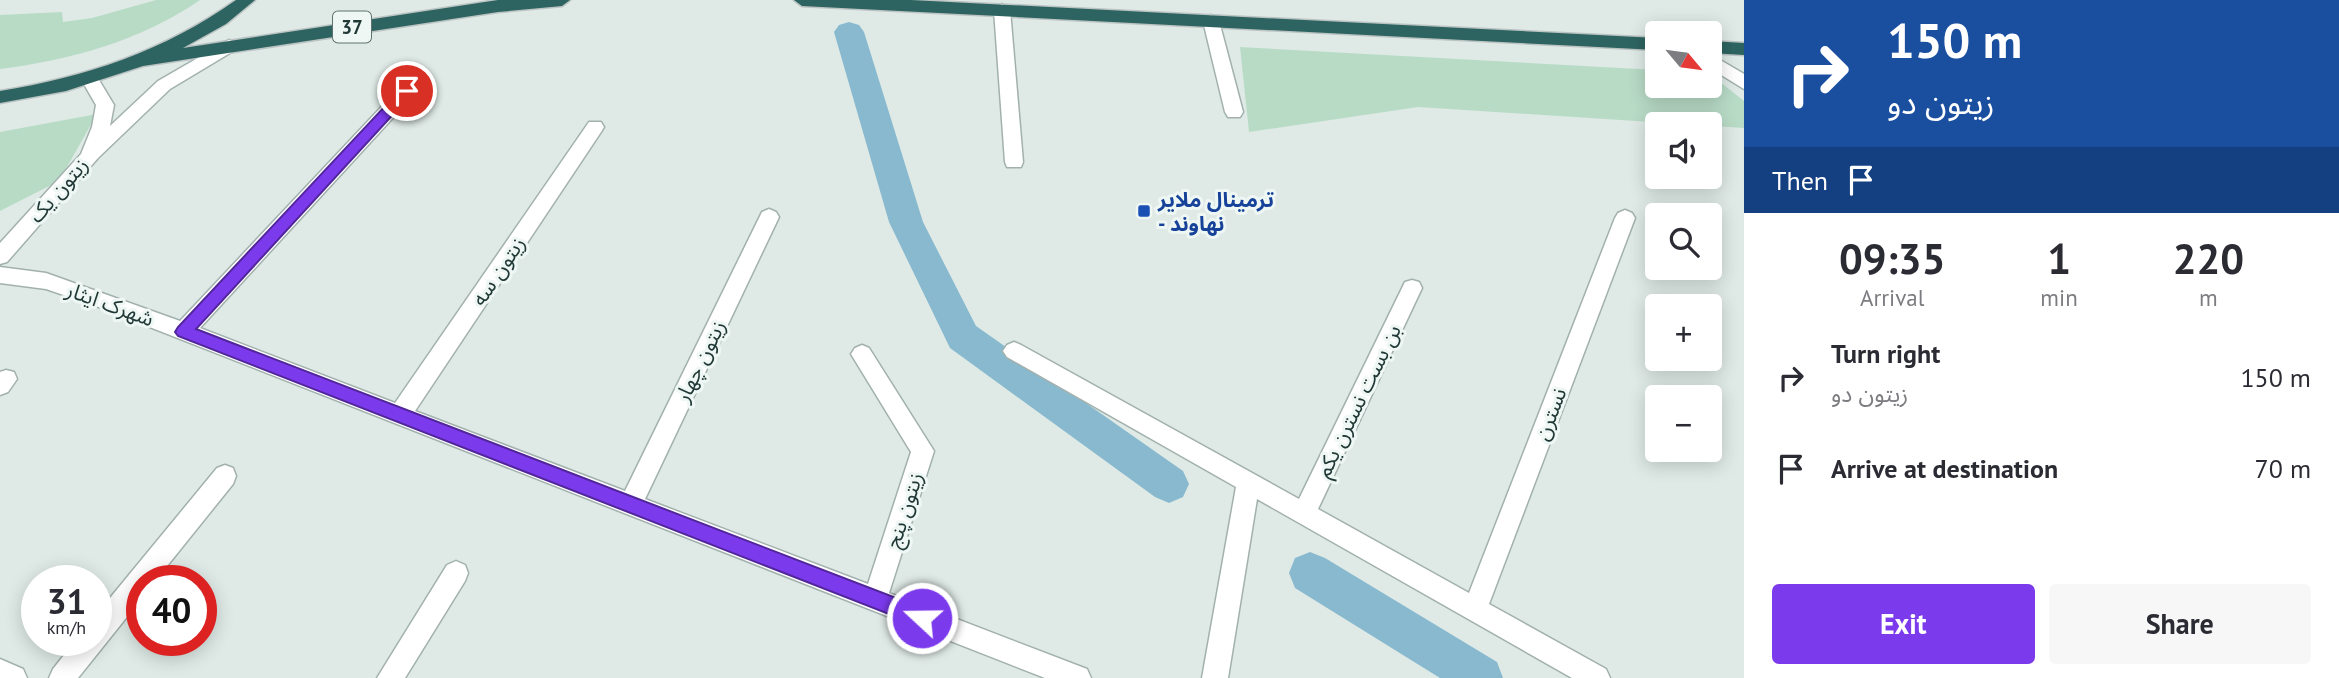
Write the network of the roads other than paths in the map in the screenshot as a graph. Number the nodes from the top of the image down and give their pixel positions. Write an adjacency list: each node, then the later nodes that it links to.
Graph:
1 (247, 0): 10 (highway, 37)
2 (562, 0): 7 (highway, 37)
3 (802, 0): 4 (highway)
4 (1002, 10): 5 (highway); 19 (street)
5 (1211, 21): 6 (highway); 16 (street)
6 (1645, 43)
7 (229, 46): 10 (highway, 37); 18 (street)
8 (1722, 48): 9 (highway)
9 (1744, 49)
10 (143, 60): 12 (highway, 37)
11 (1722, 68): 13 (street)
12 (90, 79): 15 (highway, 37); 18 (street, زیتون یک)
13 (1744, 83)
14 (407, 91): 25 (street)
15 (0, 97)
16 (1234, 112)
17 (595, 127): 28 (street, زیتون سه)
18 (89, 158): 22 (street, زیتون یک)
19 (1014, 163)
20 (769, 218): 31 (street, زیتون چهار)
21 (1625, 218): 35 (street, نسترن)
22 (0, 256)
23 (0, 275): 25 (street, شهرک ایثار)
24 (1412, 288): 32 (street, بن بست نسترن یکم)
25 (183, 332): 28 (street, شهرک ایثار)
26 (1014, 351): 30 (street)
27 (862, 354): 34 (street, زیتون پنج)
28 (400, 415): 31 (street, شهرک ایثار)
29 (225, 476): 36 (street)
30 (1248, 482): 32 (street); 43 (street)
31 (631, 505): 34 (street, شهرک ایثار)
32 (1304, 513): 35 (street)
33 (456, 573): 41 (street)
34 (875, 599): 42 (street, شهرک ایثار)
35 (1475, 610): 44 (street)
36 (112, 615)
37 (79, 656): 40 (street)
38 (0, 671): 39 (street)
39 (14, 678)
40 (62, 678)
41 (390, 678)
42 (1078, 678)
43 (1215, 678)
44 (1597, 678)

